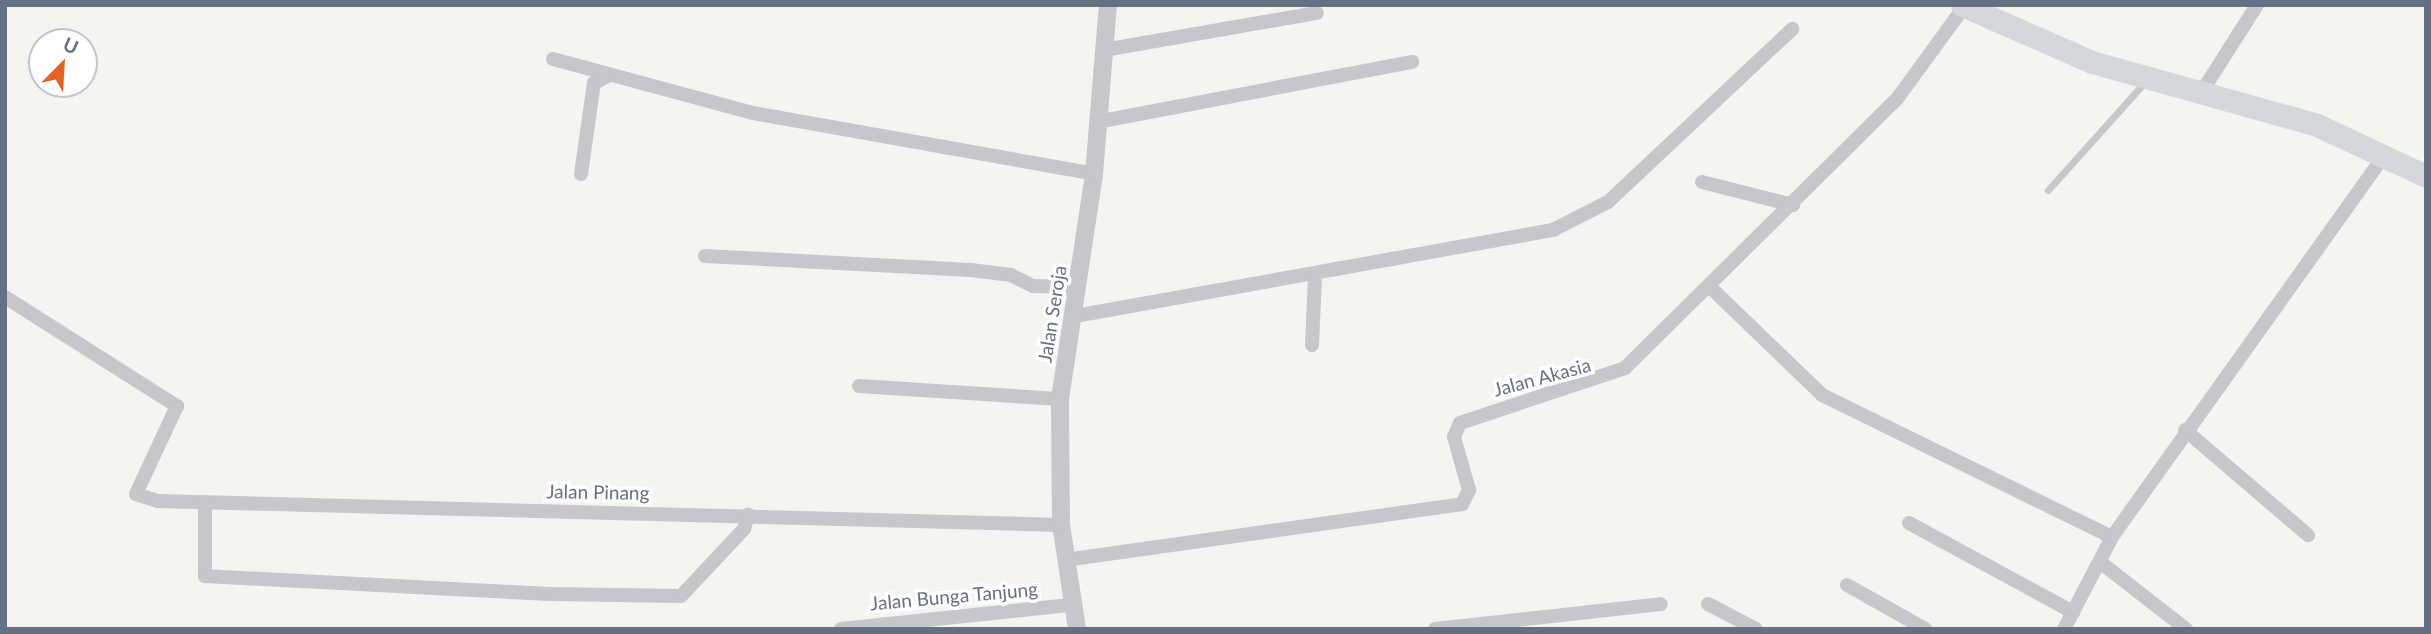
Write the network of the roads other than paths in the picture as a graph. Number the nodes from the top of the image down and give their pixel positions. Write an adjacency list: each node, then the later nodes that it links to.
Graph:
1 (1108, 5): 6 (street, Jalan Seroja)
2 (2257, 5): 11 (street)
3 (1963, 7): 10 (main road); 19 (street, Jalan Akasia)
4 (1317, 13): 6 (street)
5 (1792, 29): 21 (street)
6 (1104, 50): 12 (street, Jalan Seroja)
7 (553, 59): 9 (street)
8 (1412, 62): 12 (street)
9 (607, 76): 14 (street); 15 (street)
10 (2147, 79): 11 (main road); 18 (lane)
11 (2201, 93): 13 (main road)
12 (1097, 122): 15 (street, Jalan Seroja)
13 (2386, 152): 16 (main road); 29 (street)
14 (581, 174)
15 (1094, 174): 22 (street, Jalan Seroja)
16 (2426, 176)
17 (1702, 182): 19 (street)
18 (2048, 190)
19 (1793, 205): 23 (street, Jalan Akasia)
20 (705, 256): 22 (street)
21 (1315, 275): 25 (street); 26 (street)
22 (1079, 288): 25 (street, Jalan Seroja)
23 (1711, 288): 35 (street); 36 (street, Jalan Akasia)
24 (5, 297): 30 (street, Jalan Pinang)
25 (1075, 316): 28 (street, Jalan Seroja)
26 (1312, 345)
27 (859, 386): 28 (street)
28 (1060, 399): 33 (street, Jalan Seroja)
29 (2185, 430): 34 (street); 35 (street)
30 (205, 502): 31 (street, Jalan Pinang); 31 (street)
31 (748, 515): 33 (street, Jalan Pinang)
32 (1909, 523): 42 (street)
33 (1061, 525): 36 (street, Jalan Seroja)
34 (2308, 535)
35 (2112, 537): 37 (street)
36 (1065, 559): 41 (street, Jalan Seroja)
37 (2100, 562): 42 (street); 49 (street)
38 (1847, 585): 47 (street)
39 (1661, 604): 45 (street)
40 (1708, 604): 46 (street)
41 (1071, 605): 43 (street, Jalan Bunga Tanjung); 44 (street, Jalan Seroja)
42 (2073, 612): 48 (street)
43 (841, 629)
44 (1077, 629)
45 (1435, 629)
46 (1756, 629)
47 (1925, 629)
48 (2064, 629)
49 (2186, 629)

